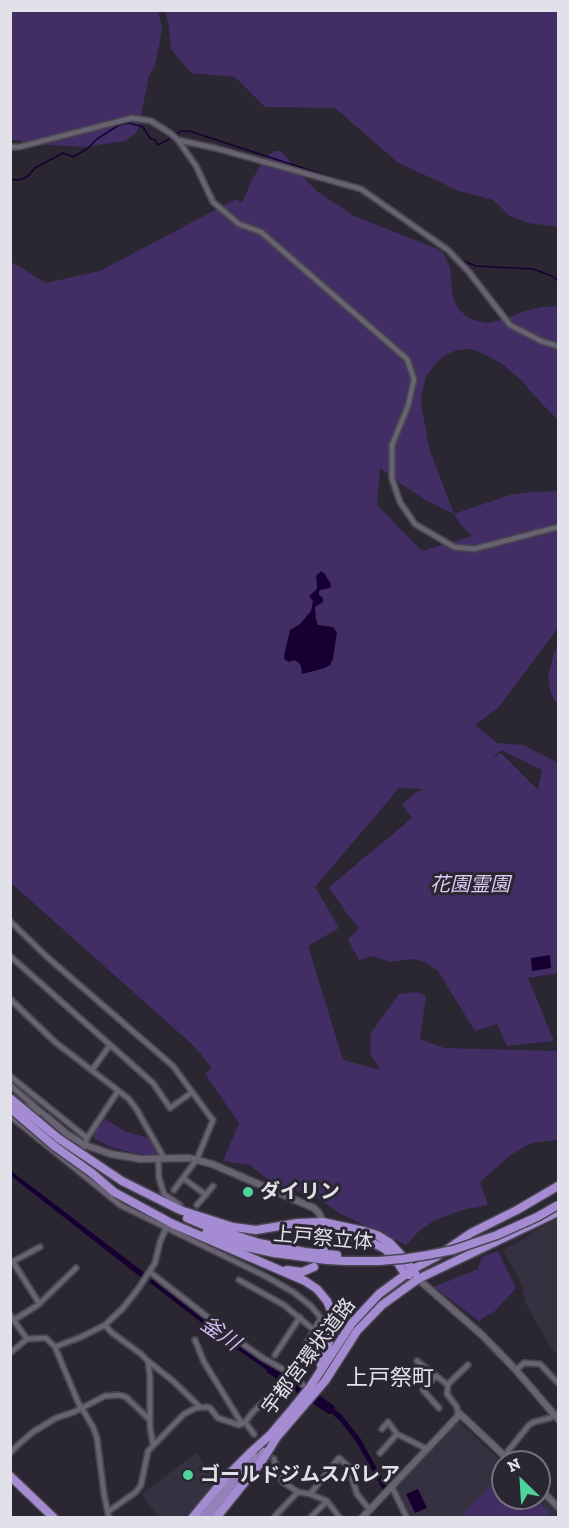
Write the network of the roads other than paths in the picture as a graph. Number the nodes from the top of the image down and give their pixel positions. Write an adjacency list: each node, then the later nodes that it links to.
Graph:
1 (178, 140): 2 (street); 3 (street); 4 (street)
2 (10, 147)
3 (558, 346)
4 (558, 527)
5 (10, 921): 15 (street)
6 (10, 956): 7 (street)
7 (16, 961): 8 (street); 10 (street)
8 (10, 967)
9 (10, 999): 11 (street)
10 (110, 1045): 11 (street); 15 (street)
11 (92, 1070): 14 (street)
12 (10, 1076): 20 (street)
13 (10, 1084): 19 (street)
14 (118, 1091): 20 (street); 21 (street)
15 (191, 1093): 22 (street)
16 (10, 1099): 19 (street); 36 (highway, bridge)
17 (10, 1108): 36 (highway, bridge)
18 (10, 1116): 23 (street)
19 (47, 1117): 20 (street)
20 (86, 1142): 21 (street); 23 (street)
21 (161, 1158): 22 (street); 30 (street)
22 (197, 1159): 24 (street); 34 (street)
23 (72, 1166): 35 (street)
24 (183, 1178): 27 (street); 28 (street)
25 (213, 1186): 28 (street)
26 (558, 1186): 45 (highway, 宇都宮環状道路)
27 (174, 1190)
28 (206, 1195): 31 (street)
29 (558, 1199): 40 (highway, 上戸祭立体)
30 (180, 1204)
31 (197, 1205)
32 (558, 1205): 40 (highway, 上戸祭立体, bridge)
33 (558, 1212): 47 (highway, 宇都宮環状道路)
34 (323, 1222): 36 (highway); 37 (street); 45 (highway)
35 (166, 1228): 46 (street); 53 (street)
36 (204, 1229): 40 (highway, 上戸祭立体); 42 (highway)
37 (329, 1232): 39 (highway); 45 (highway)
38 (40, 1247): 41 (street)
39 (324, 1248)
40 (345, 1258)
41 (11, 1263): 49 (street)
42 (261, 1263): 43 (highway); 67 (highway)
43 (314, 1267)
44 (76, 1268): 49 (street)
45 (409, 1272): 47 (highway); 67 (highway, 宇都宮環状道路)
46 (150, 1273): 52 (street); 63 (street)
47 (418, 1279): 62 (street); 67 (highway, 宇都宮環状道路)
48 (239, 1280): 50 (street)
49 (39, 1303): 51 (street)
50 (300, 1317): 53 (street); 58 (street)
51 (12, 1318): 54 (street)
52 (105, 1325): 56 (street); 59 (street)
53 (314, 1330): 63 (street)
54 (27, 1339): 56 (street); 57 (street)
55 (195, 1340): 74 (street)
56 (55, 1347): 69 (street)
57 (10, 1353)
58 (275, 1355)
59 (148, 1361): 68 (street); 73 (street)
60 (417, 1361): 64 (street)
61 (468, 1365): 66 (street)
62 (516, 1370): 65 (street); 72 (street)
63 (288, 1372): 67 (street); 74 (street)
64 (436, 1376): 66 (street); 70 (street)
65 (558, 1383)
66 (448, 1384): 71 (street)
67 (310, 1388): 78 (highway, 宇都宮環状道路)
68 (200, 1407): 74 (street); 79 (street)
69 (82, 1408): 73 (street); 84 (street); 92 (street)
70 (439, 1408)
71 (458, 1417): 80 (street); 81 (street)
72 (557, 1417): 82 (street)
73 (150, 1419): 79 (street)
74 (244, 1423): 76 (street)
75 (382, 1430): 77 (street)
76 (254, 1434)
77 (397, 1434): 80 (street); 83 (street)
78 (273, 1436): 96 (highway); 97 (main road, 宇都宮環状道路); 98 (main road, 宇都宮環状道路); 99 (highway)
79 (153, 1444): 92 (street)
80 (427, 1449): 87 (street)
81 (498, 1450)
82 (509, 1450)
83 (380, 1453)
84 (10, 1454)
85 (274, 1459): 88 (street)
86 (10, 1476): 94 (highway)
87 (392, 1485): 91 (street); 103 (street)
88 (298, 1492): 89 (street); 100 (street)
89 (310, 1494): 90 (street); 91 (street)
90 (327, 1501): 93 (street); 101 (street)
91 (369, 1509): 102 (street)
92 (108, 1511): 95 (street)
93 (338, 1517)
94 (54, 1518)
95 (110, 1518)
96 (192, 1518)
97 (200, 1518)
98 (208, 1518)
99 (216, 1518)
100 (276, 1518)
101 (310, 1518)
102 (362, 1518)
103 (407, 1518)

